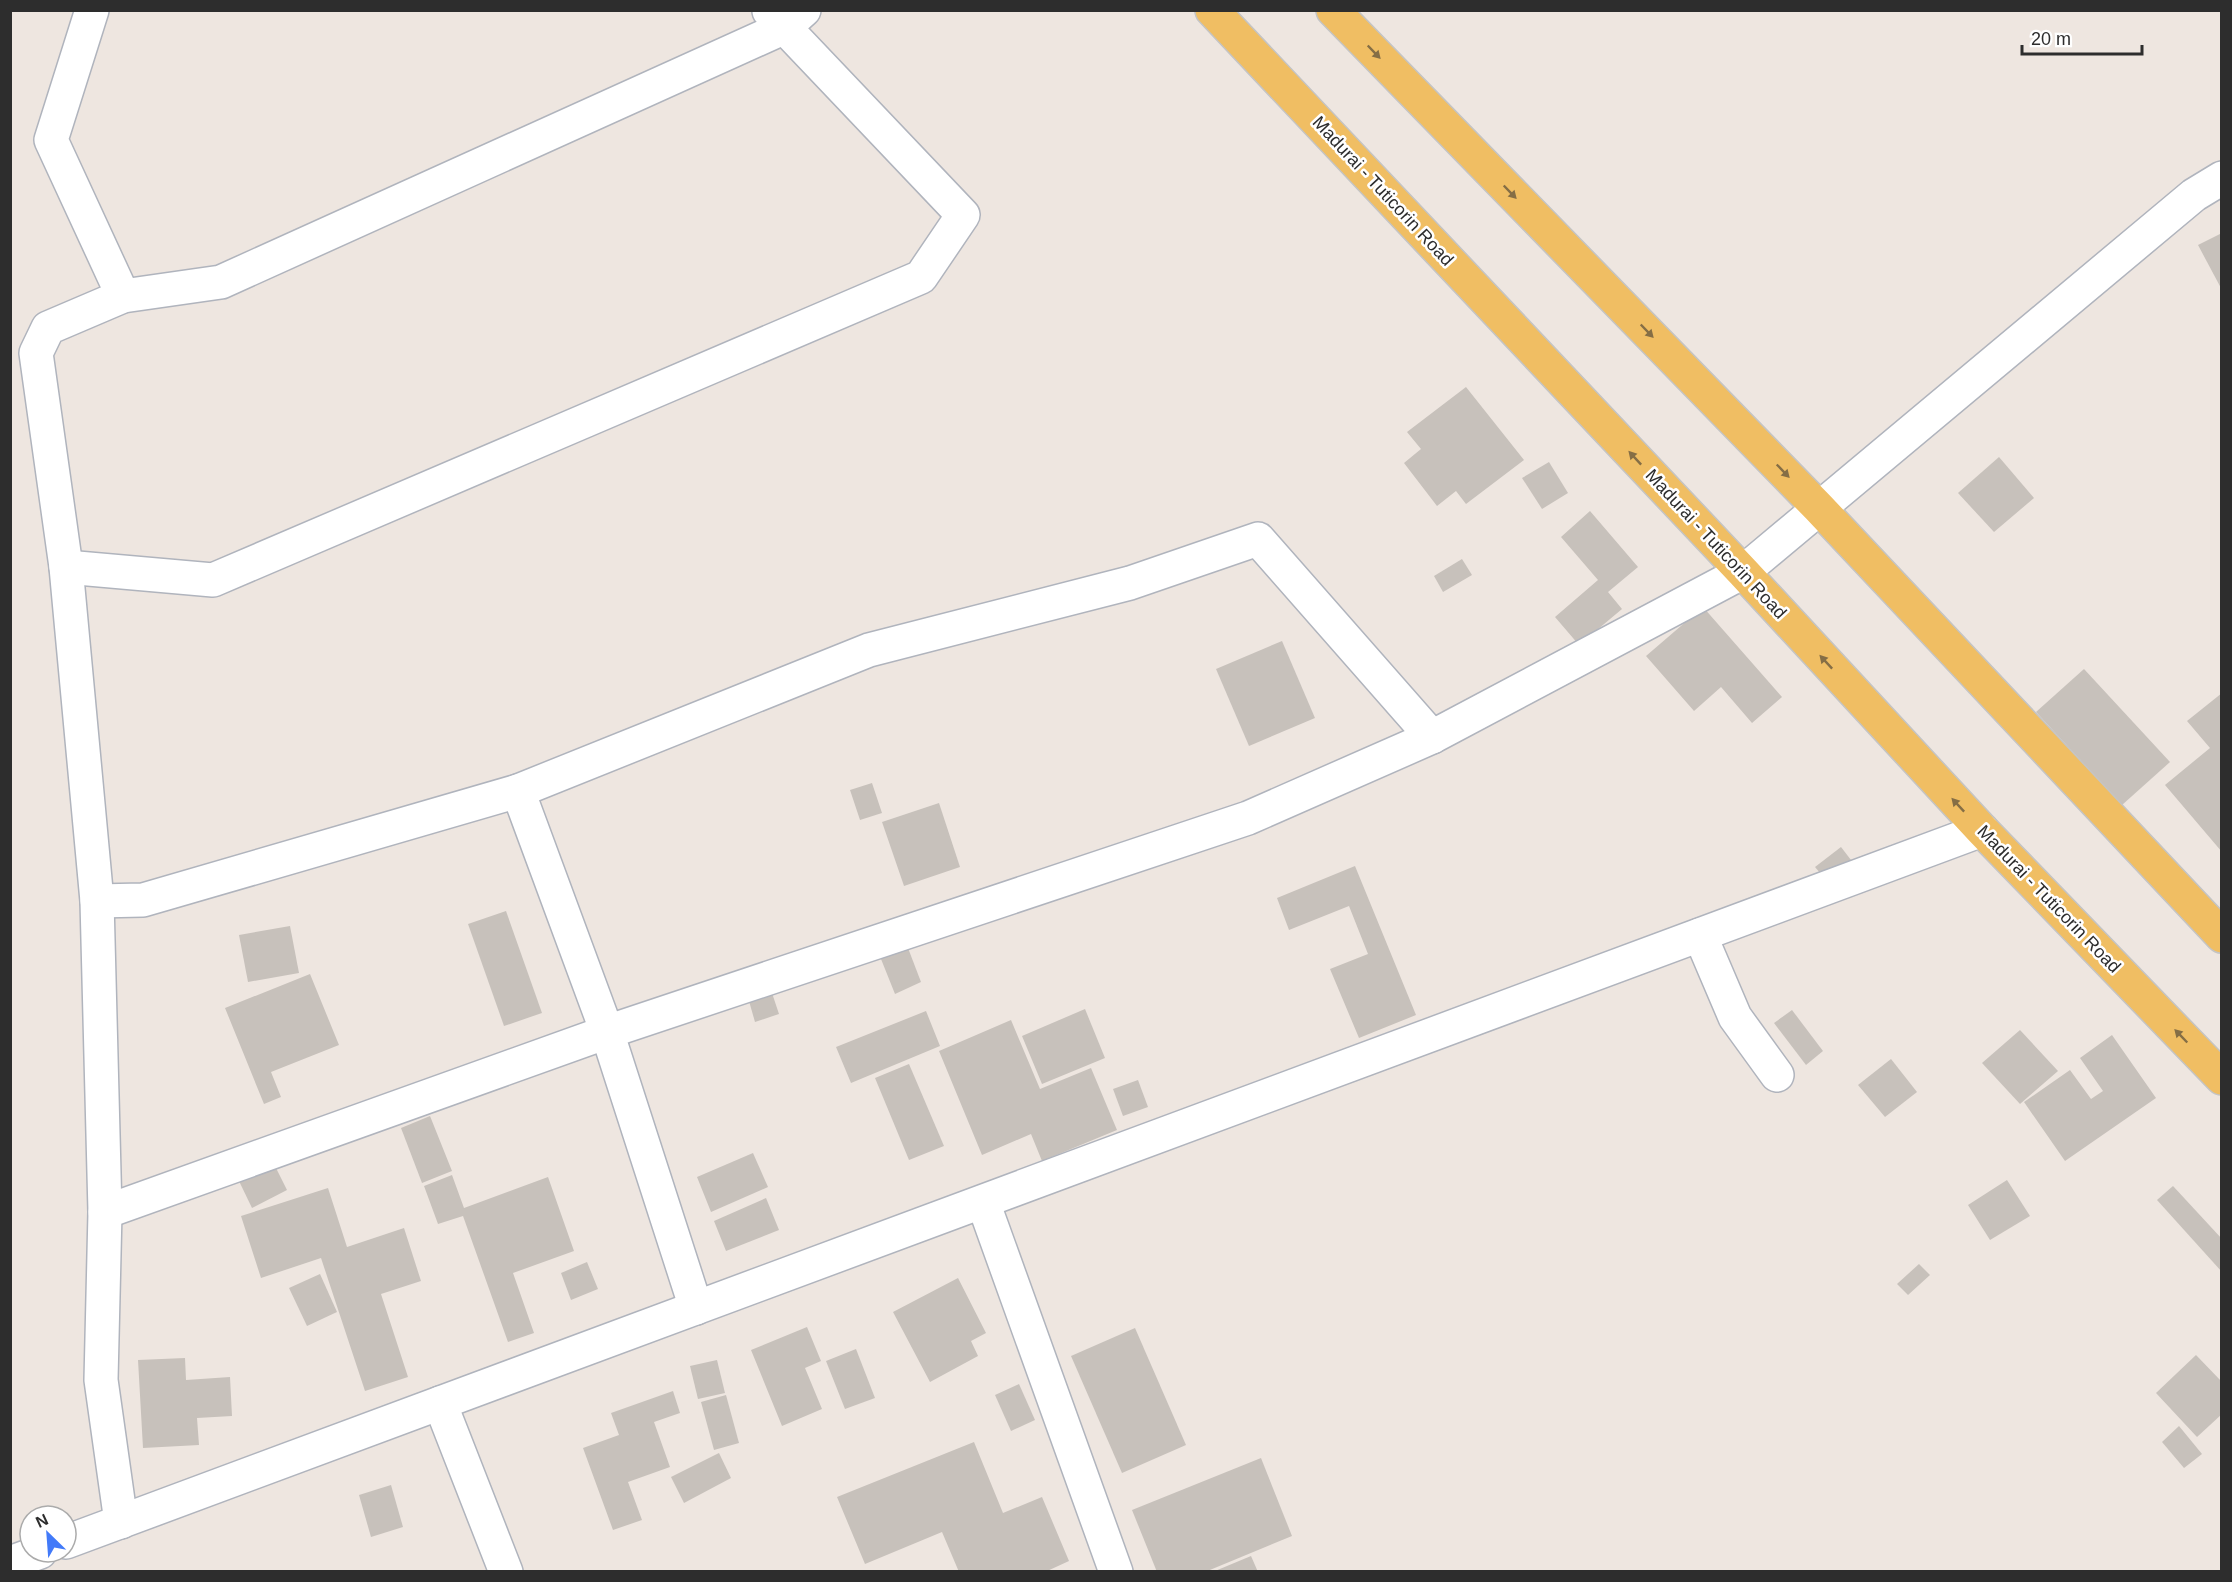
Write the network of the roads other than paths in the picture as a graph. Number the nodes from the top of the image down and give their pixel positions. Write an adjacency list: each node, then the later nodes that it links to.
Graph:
1 (92, 10): 6 (street)
2 (1212, 10): 9 (main road, Madurai - Tuticorin Road, one-way to 2)
3 (1333, 10): 7 (main road, one-way to 7)
4 (786, 16): 6 (street); 8 (street)
5 (2222, 178): 7 (street)
6 (123, 296): 8 (street)
7 (1818, 507): 9 (street); 15 (main road)
8 (66, 567): 13 (street)
9 (1743, 572): 10 (street); 12 (main road, Madurai - Tuticorin Road, one-way to 9)
10 (1432, 736): 11 (street); 16 (street)
11 (518, 791): 13 (street); 16 (street)
12 (1982, 830): 14 (street); 18 (main road, Madurai - Tuticorin Road, one-way to 12)
13 (97, 902): 20 (street)
14 (1700, 935): 17 (street); 19 (street)
15 (2222, 936)
16 (607, 1032): 20 (street); 21 (street)
17 (1777, 1075)
18 (2222, 1078)
19 (983, 1202): 21 (street); 26 (street)
20 (105, 1212): 23 (street)
21 (696, 1308): 22 (street)
22 (440, 1403): 23 (street); 25 (street)
23 (121, 1522): 24 (street)
24 (78, 1538)
25 (506, 1572)
26 (1116, 1572)

